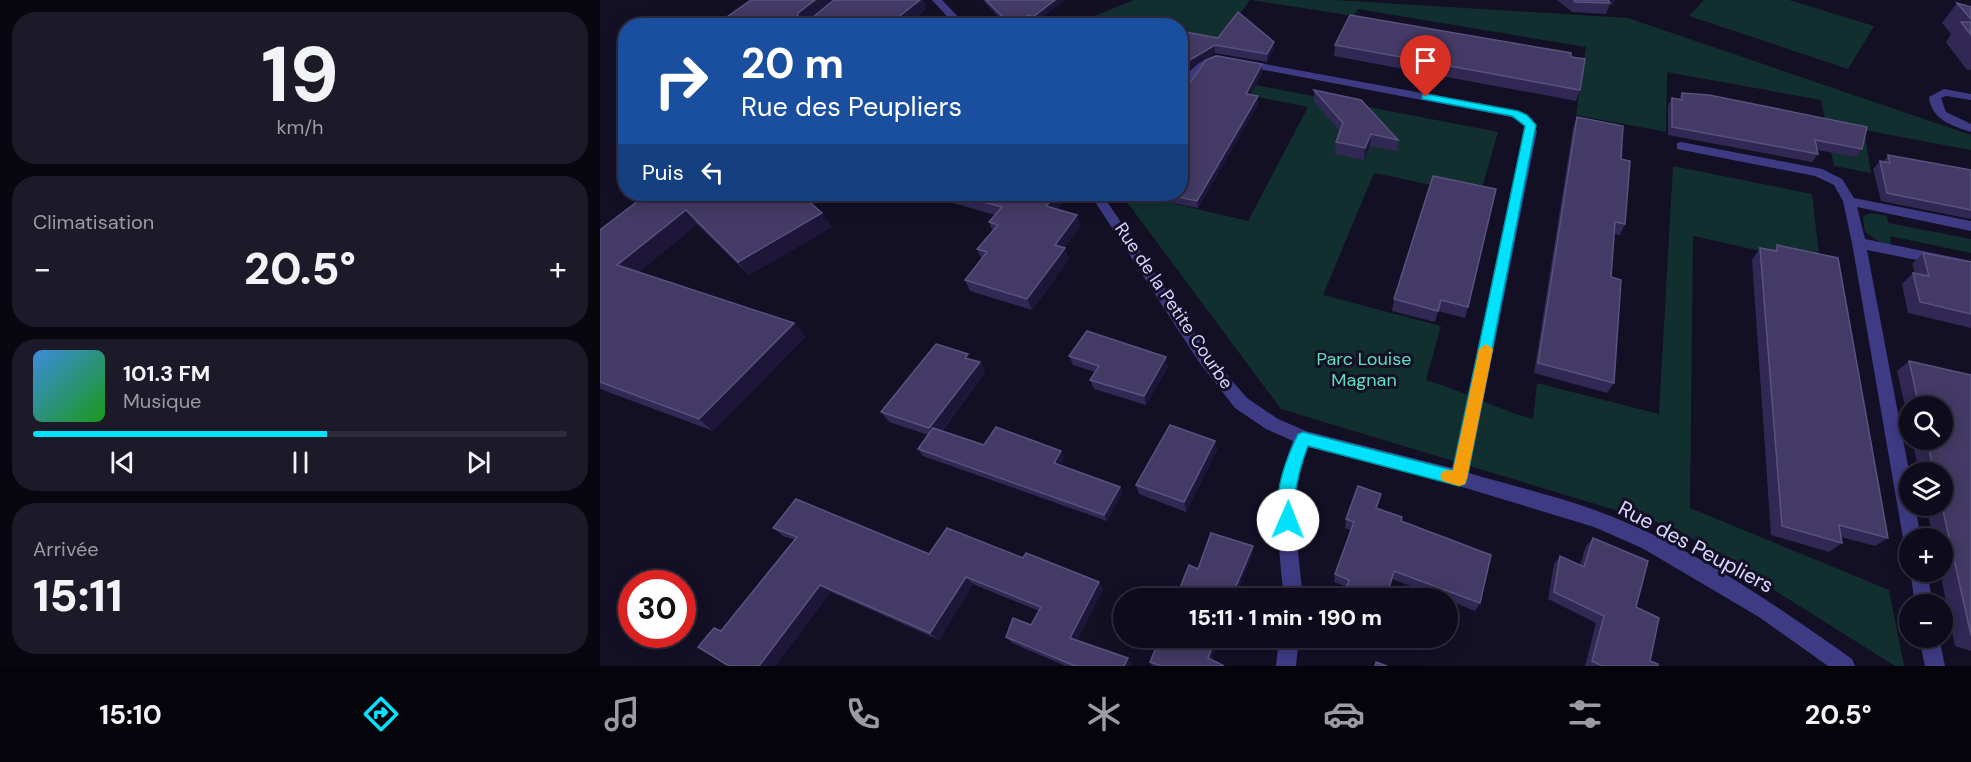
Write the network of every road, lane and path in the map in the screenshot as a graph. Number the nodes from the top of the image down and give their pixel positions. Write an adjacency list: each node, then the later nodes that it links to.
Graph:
1 (937, 0): 2 (street)
2 (954, 18)
3 (1188, 83): 15 (street)
4 (1971, 98): 5 (street)
5 (1971, 128)
6 (1681, 146): 9 (street)
7 (1101, 201): 10 (street, Rue de la Petite Courbe)
8 (1110, 201): 10 (street)
9 (1849, 201): 11 (street); 12 (street)
10 (1106, 207): 14 (street, Rue de la Petite Courbe)
11 (1971, 226)
12 (1859, 243): 13 (street); 16 (street)
13 (1971, 266)
14 (1303, 438): 15 (street, Rue des Peupliers); 17 (street)
15 (1459, 478): 21 (street, Rue des Peupliers)
16 (1910, 528)
17 (1292, 588)
18 (1288, 648): 20 (street)
19 (1931, 648): 22 (street)
20 (1286, 666)
21 (1845, 666)
22 (1935, 666)

